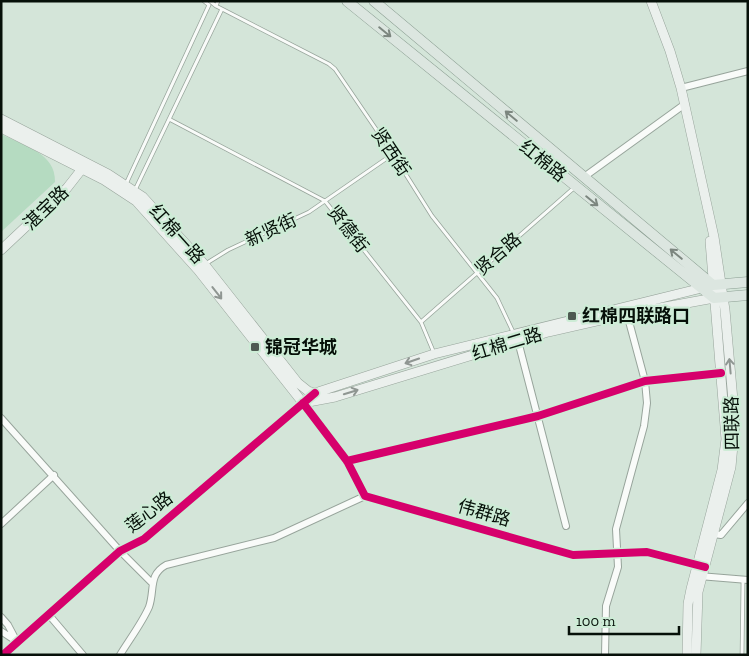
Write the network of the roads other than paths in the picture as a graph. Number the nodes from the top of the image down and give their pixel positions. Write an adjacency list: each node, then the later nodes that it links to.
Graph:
1 (204, 1): 18 (lane)
2 (210, 1): 7 (lane, 贤西街)
3 (218, 1): 7 (lane)
4 (347, 1): 19 (main road, 红棉路, one-way to 19)
5 (374, 1): 17 (main road, 红棉路, one-way to 5)
6 (650, 1): 10 (main road, 四联路)
7 (216, 6): 8 (lane, 贤西街)
8 (222, 9): 13 (lane); 15 (lane, 贤西街)
9 (748, 71): 10 (street)
10 (681, 88): 11 (main road, 四联路)
11 (685, 104): 17 (street); 26 (main road, 四联路)
12 (1, 119): 16 (main road, 红棉一路)
13 (169, 119): 20 (lane); 21 (lane, 贤德街)
14 (1, 128): 16 (main road, 红棉一路)
15 (393, 154): 21 (lane, 新贤街); 24 (lane, 贤西街)
16 (84, 166): 18 (main road, 红棉一路); 22 (main road, 湛宝路); 23 (main road, 红棉一路)
17 (584, 177): 26 (main road, 红棉路, one-way to 17)
18 (126, 184): 20 (main road, 红棉一路)
19 (575, 187): 24 (lane, 贤合路); 27 (main road, 红棉路, one-way to 27)
20 (135, 190): 23 (main road, 红棉一路)
21 (325, 201): 23 (lane, 新贤街); 31 (lane, 贤德街)
22 (1, 250)
23 (201, 267): 36 (main road, 红棉一路); 37 (main road, 红棉一路, one-way to 37)
24 (478, 271): 31 (lane, 贤合路); 32 (lane, 贤西街)
25 (748, 282): 26 (main road)
26 (717, 284): 27 (main road, 红棉二路); 29 (main road, 四联路)
27 (702, 288): 29 (main road, 红棉路); 32 (main road, 红棉二路)
28 (748, 295): 29 (main road)
29 (718, 298): 30 (main road, 红棉二路); 34 (main road, 四联路); 46 (main road, 四联路, one-way to 29)
30 (627, 314): 32 (main road, 红棉二路); 35 (street)
31 (421, 322): 33 (lane, 贤德街)
32 (516, 337): 33 (main road, 红棉二路); 37 (main road, 红棉二路, one-way to 32); 38 (street)
33 (434, 354): 36 (main road, 红棉二路, one-way to 36)
34 (721, 373): 35 (street); 49 (main road, 四联路)
35 (645, 381): 38 (street); 48 (street)
36 (315, 393): 37 (street, 莲心路)
37 (303, 403): 40 (street); 47 (street, 莲心路)
38 (538, 416): 40 (street); 45 (street)
39 (1, 418): 41 (street)
40 (347, 461): 42 (street)
41 (54, 475): 44 (street); 47 (street)
42 (365, 496): 48 (street, 伟群路); 52 (street)
43 (748, 503): 46 (street)
44 (1, 524)
45 (566, 526)
46 (714, 534): 49 (main road, 四联路)
47 (120, 551): 52 (street); 53 (street, 莲心路)
48 (618, 553): 49 (street, 伟群路); 60 (street)
49 (701, 566): 50 (main road, 四联路)
50 (698, 576): 51 (street); 61 (main road, 四联路); 62 (main road, 四联路)
51 (745, 581): 63 (lane)
52 (152, 583): 59 (street)
53 (49, 614): 56 (street, 莲心路); 58 (street)
54 (1, 617): 56 (street)
55 (1, 631): 56 (street)
56 (17, 642): 57 (street, 莲心路)
57 (3, 655)
58 (83, 655)
59 (120, 655)
60 (605, 655)
61 (687, 655)
62 (696, 655)
63 (742, 655)

